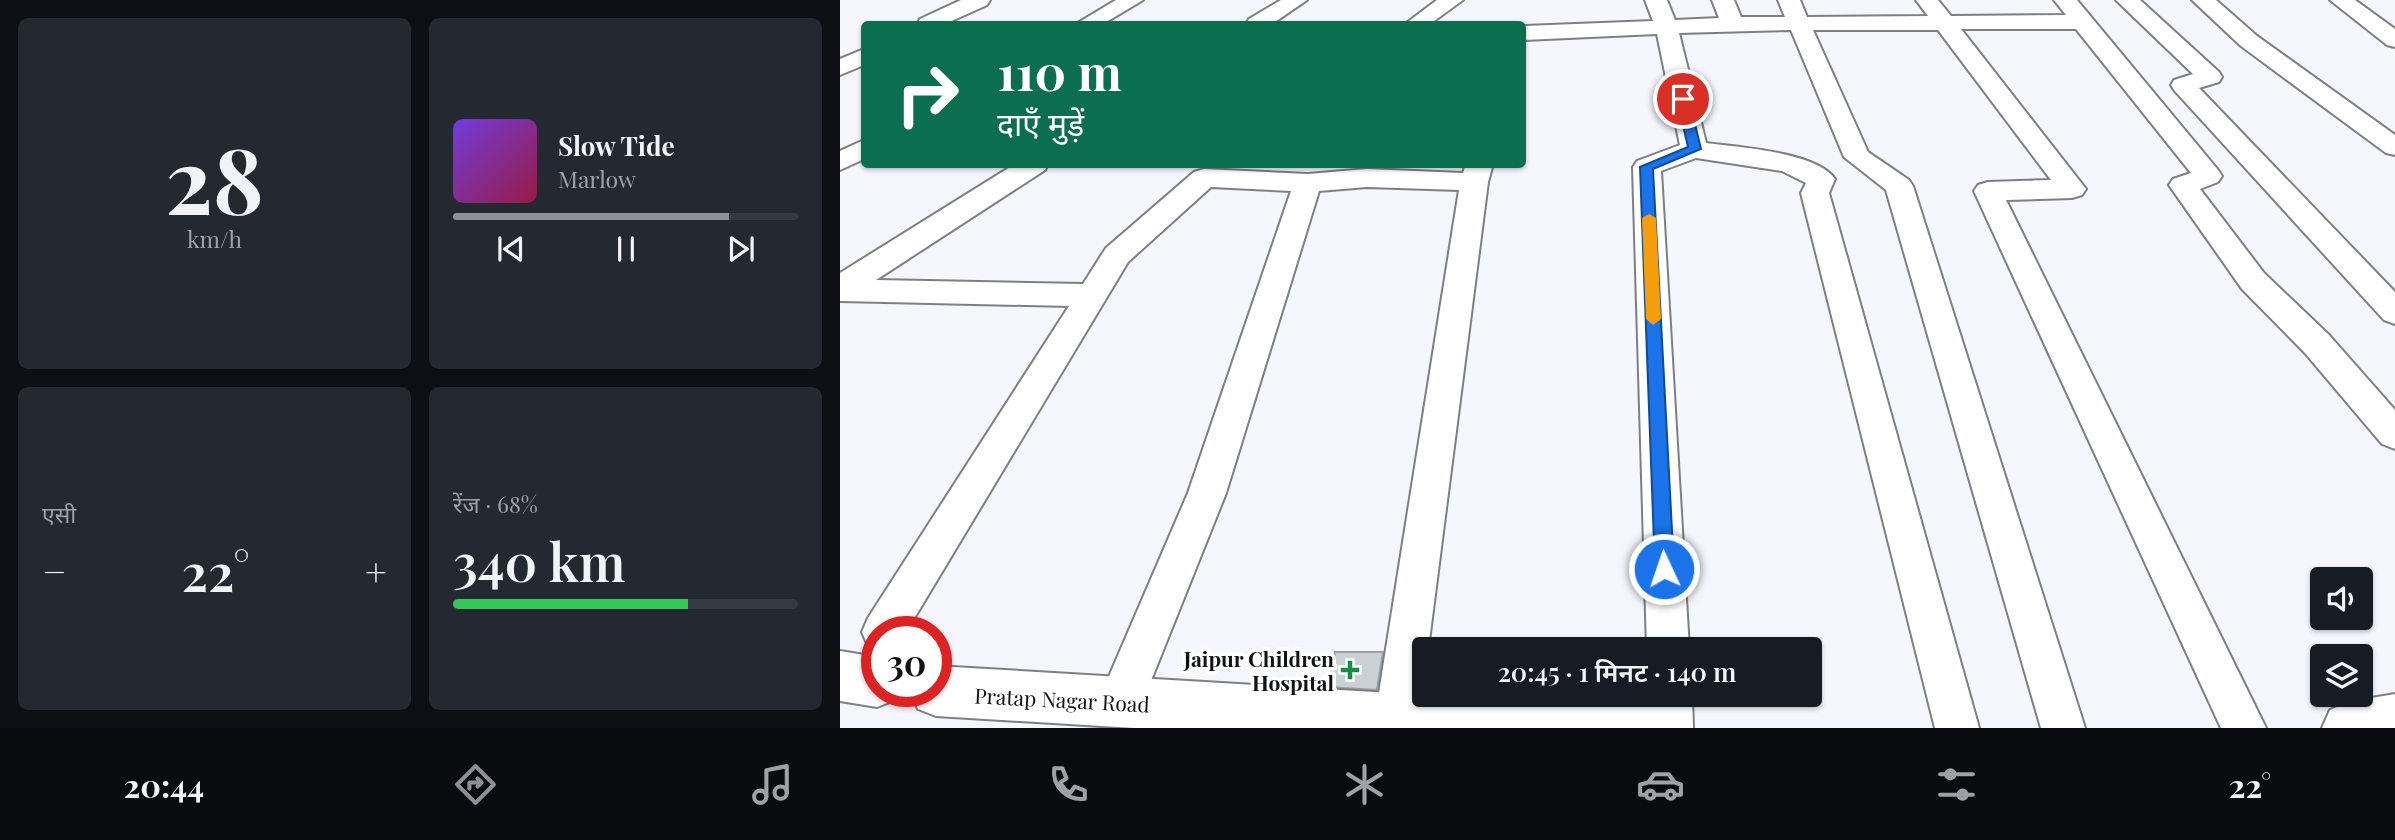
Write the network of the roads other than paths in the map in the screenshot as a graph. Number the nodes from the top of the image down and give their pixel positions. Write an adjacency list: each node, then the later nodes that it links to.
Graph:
1 (979, 0): 13 (street)
2 (1132, 0): 14 (street)
3 (1296, 0): 15 (street)
4 (1452, 0): 16 (street)
5 (1656, 0): 19 (street)
6 (1723, 0): 17 (street)
7 (1927, 0): 18 (street)
8 (2127, 0): 34 (street)
9 (2203, 0): 24 (street)
10 (2341, 0): 21 (street)
11 (2073, 11): 18 (street); 35 (street)
12 (1794, 12): 17 (street); 18 (street); 48 (street)
13 (934, 21)
14 (1093, 21)
15 (1262, 21)
16 (1420, 21)
17 (1732, 24): 19 (street)
18 (1945, 24): 49 (street)
19 (1665, 25): 20 (street); 25 (street)
20 (1526, 33)
21 (2395, 40)
22 (861, 58): 23 (street)
23 (840, 68)
24 (2395, 148)
25 (1694, 149): 37 (street); 47 (street)
26 (861, 150): 27 (street)
27 (840, 162)
28 (1029, 168): 32 (street)
29 (1213, 171): 31 (street); 33 (street)
30 (1477, 173): 31 (street); 42 (street)
31 (1308, 183): 39 (street)
32 (840, 289): 33 (street)
33 (1093, 295): 36 (street)
34 (2395, 312)
35 (2395, 434)
36 (893, 616)
37 (1667, 637)
38 (952, 692): 39 (street, Pratap Nagar Road)
39 (1120, 702): 41 (street, Pratap Nagar Road)
40 (1670, 707): 46 (street)
41 (1209, 718): 42 (street, Pratap Nagar Road)
42 (1397, 718): 44 (street, Pratap Nagar Road)
43 (2395, 720): 50 (street)
44 (1509, 725): 45 (street, Pratap Nagar Road)
45 (1649, 728)
46 (1671, 728)
47 (1957, 728)
48 (2063, 728)
49 (2244, 728)
50 (2348, 728)

